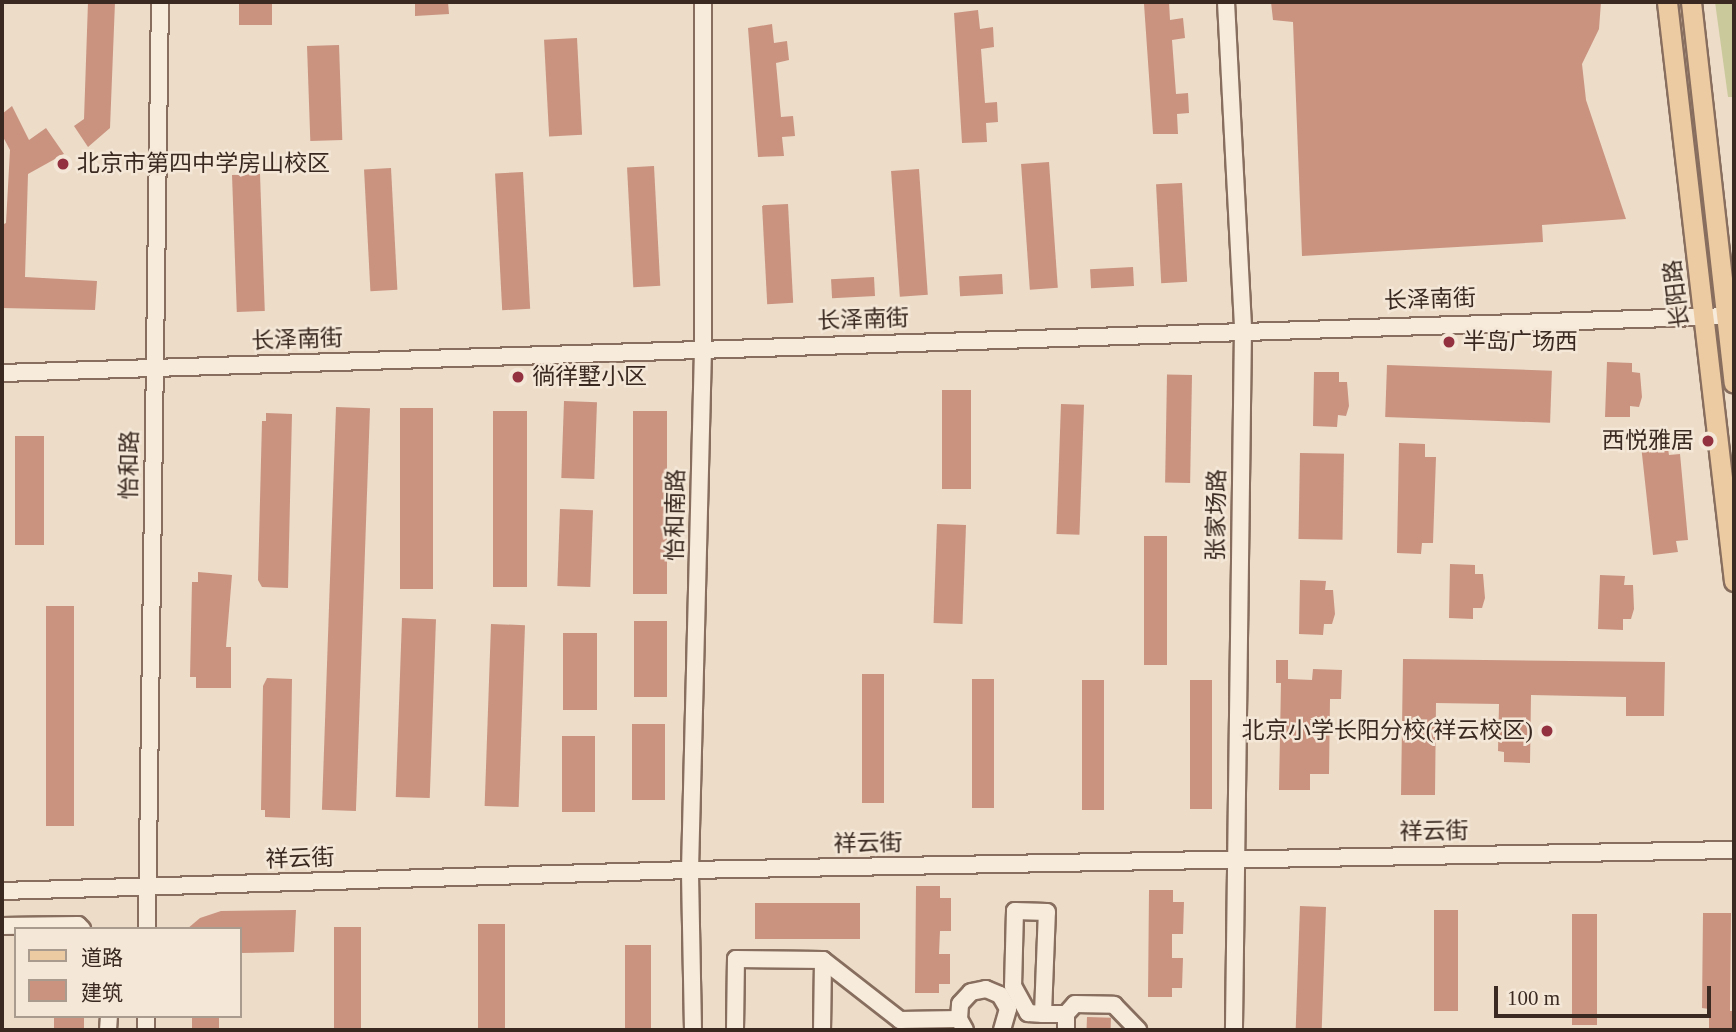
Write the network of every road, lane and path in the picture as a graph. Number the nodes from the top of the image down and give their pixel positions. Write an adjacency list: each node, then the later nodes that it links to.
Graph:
1 (160, 2): 10 (street, 怡和路)
2 (703, 2): 9 (street, 怡和南路)
3 (1226, 2): 8 (street, 张家场路)
4 (1667, 2): 6 (main road, 长阳路)
5 (1691, 2): 7 (main road, 长阳路)
6 (1705, 316): 7 (street, 长泽南街); 8 (street, 长泽南街); 13 (main road, 长阳路)
7 (1727, 316): 12 (main road, 长阳路)
8 (1243, 329): 9 (street, 长泽南街); 15 (street, 张家场路)
9 (703, 348): 10 (street, 长泽南街); 16 (street, 怡和南路)
10 (155, 368): 11 (street, 长泽南街); 17 (street, 怡和路)
11 (2, 373)
12 (1734, 383)
13 (1734, 581)
14 (1734, 850): 15 (street, 祥云街)
15 (1235, 858): 16 (street, 祥云街); 33 (street, 张家场路)
16 (690, 870): 17 (street, 祥云街); 28 (street, 怡和南路)
17 (148, 887): 18 (street, 祥云街); 21 (street, 怡和路)
18 (2, 891)
19 (2, 926): 20 (street)
20 (80, 927)
21 (147, 927)
22 (822, 960): 26 (street); 29 (street); 30 (street)
23 (1015, 1005): 24 (street); 24 (street); 27 (street); 31 (street)
24 (1044, 1014): 25 (street)
25 (1066, 1022): 32 (street)
26 (900, 1025): 27 (street)
27 (962, 1025)
28 (693, 1030)
29 (735, 1030)
30 (822, 1030)
31 (1002, 1030)
32 (1138, 1030)
33 (1234, 1030)

